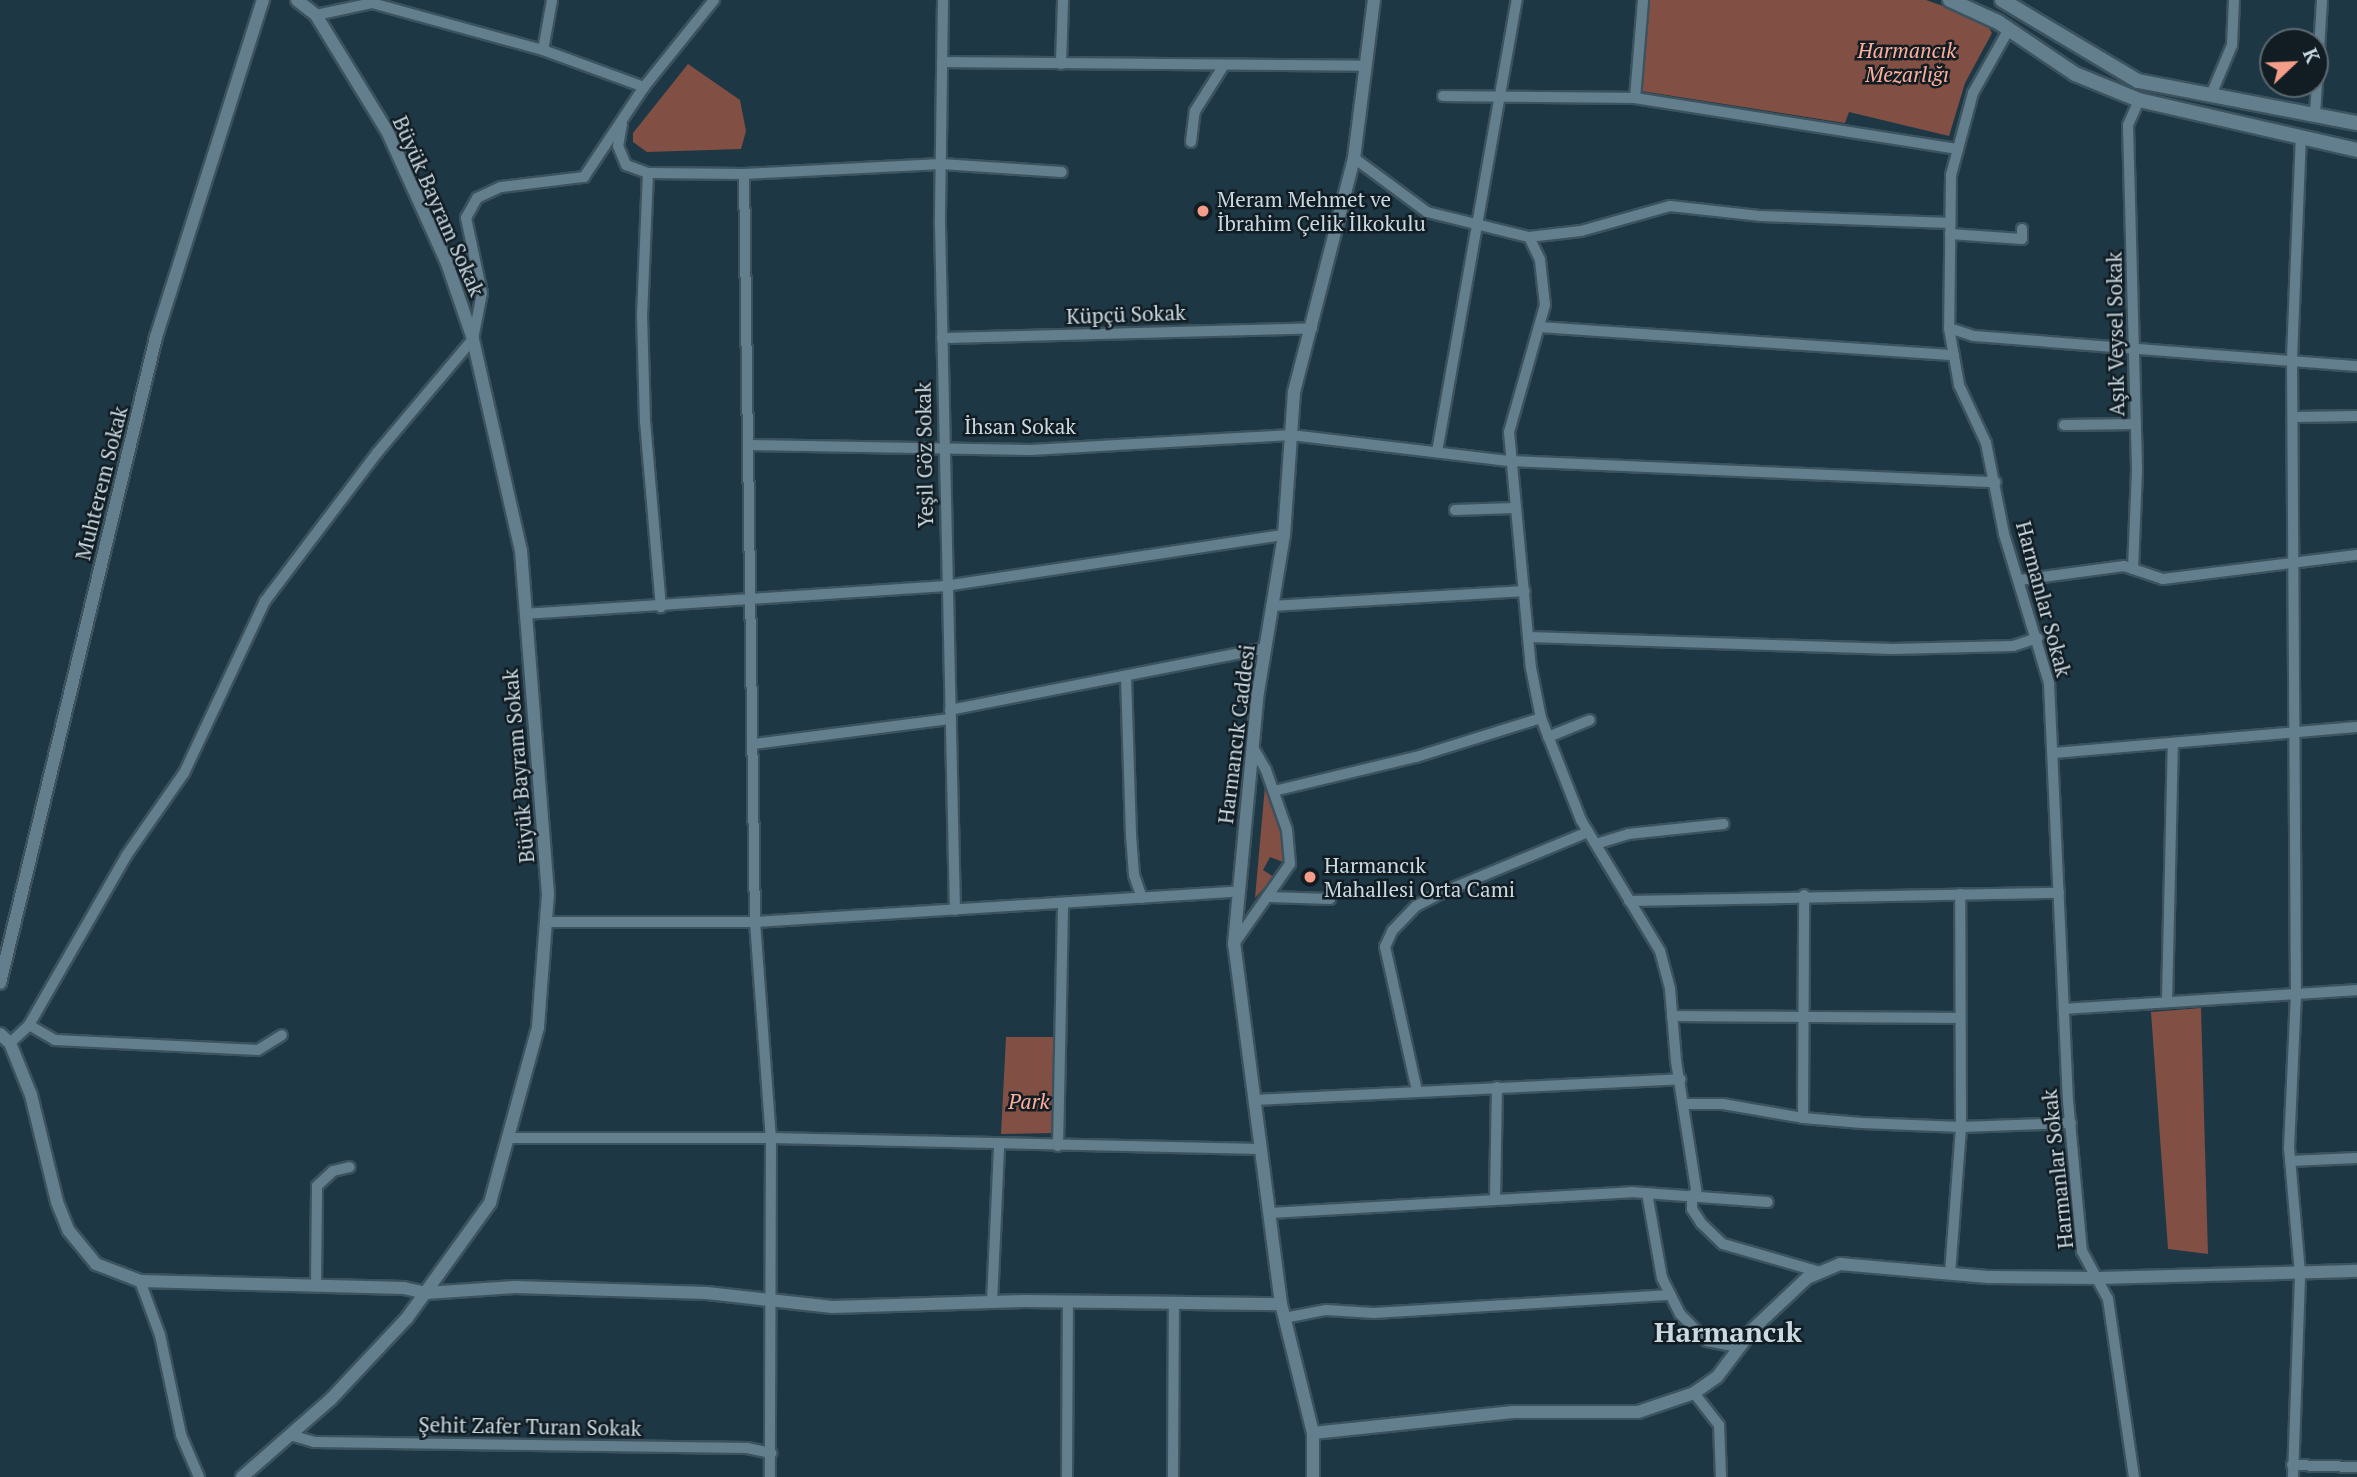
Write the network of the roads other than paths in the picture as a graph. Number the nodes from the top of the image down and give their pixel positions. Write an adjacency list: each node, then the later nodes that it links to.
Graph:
1 (263, 0): 108 (street, Muhterem Sokak)
2 (297, 0): 15 (street, Büyük Bayram Sokak)
3 (552, 0): 17 (street)
4 (715, 0): 22 (street)
5 (943, 0): 18 (street, Yeşil Göz Sokak)
6 (1063, 0): 19 (street)
7 (1374, 0): 21 (street, Harmancık Caddesi)
8 (1517, 0): 25 (street)
9 (1643, 0): 26 (street)
10 (1950, 0): 16 (main road)
11 (2002, 0): 23 (main road)
12 (2234, 0): 23 (street)
13 (2322, 0): 28 (street)
14 (373, 2): 15 (street); 17 (street)
15 (316, 15): 49 (street, Büyük Bayram Sokak)
16 (2009, 29): 27 (main road); 33 (street, Harmanlar Sokak)
17 (543, 50): 22 (street)
18 (942, 62): 19 (street); 36 (street, Yeşil Göz Sokak)
19 (1061, 64): 20 (street)
20 (1224, 65): 21 (street); 32 (street)
21 (1363, 66): 35 (street, Harmancık Caddesi)
22 (644, 87): 29 (street)
23 (2211, 95): 28 (main road)
24 (1443, 96): 25 (street)
25 (1498, 97): 26 (street); 41 (street)
26 (1635, 98): 33 (street)
27 (2138, 100): 31 (main road); 50 (street, Aşık Veysel Sokak)
28 (2315, 115): 30 (main road)
29 (624, 117): 38 (street); 49 (street)
30 (2357, 123)
31 (2301, 138): 34 (main road); 52 (street)
32 (1191, 142)
33 (1958, 149): 40 (street, Harmanlar Sokak)
34 (2357, 150)
35 (1354, 158): 41 (street); 46 (street, Harmancık Caddesi)
36 (941, 164): 37 (street); 39 (street); 48 (street, Yeşil Göz Sokak)
37 (1062, 172)
38 (648, 173): 39 (street); 75 (street)
39 (744, 174): 60 (street)
40 (1951, 223): 43 (street, Harmanlar Sokak); 44 (street)
41 (1480, 227): 44 (street); 61 (street)
42 (2022, 229): 43 (street)
43 (1950, 234): 47 (street, Harmanlar Sokak)
44 (1529, 237): 45 (street)
45 (1539, 327): 51 (street); 62 (street)
46 (1312, 328): 48 (street, Küpçü Sokak); 58 (street, Harmancık Caddesi)
47 (1949, 328): 50 (street); 51 (street, Harmanlar Sokak)
48 (942, 338): 59 (street, Yeşil Göz Sokak)
49 (473, 339): 76 (street, Büyük Bayram Sokak); 116 (street)
50 (2135, 348): 52 (street); 56 (street, Aşık Veysel Sokak)
51 (1954, 355): 63 (street, Harmanlar Sokak)
52 (2292, 358): 53 (street); 55 (street)
53 (2357, 366)
54 (2357, 416): 55 (street)
55 (2296, 417): 68 (street)
56 (2136, 424): 57 (street); 69 (street, Aşık Veysel Sokak)
57 (2064, 425)
58 (1291, 435): 59 (street, İhsan Sokak); 61 (street, İhsan Sokak); 66 (street, Harmancık Caddesi)
59 (943, 445): 60 (street, İhsan Sokak); 71 (street, Yeşil Göz Sokak)
60 (749, 446): 73 (street)
61 (1437, 452): 62 (street, İhsan Sokak)
62 (1510, 461): 63 (street, İhsan Sokak); 64 (street)
63 (1996, 482): 70 (street, Harmanlar Sokak)
64 (1514, 508): 65 (street); 72 (street)
65 (1455, 510)
66 (1284, 535): 71 (street); 74 (street, Harmancık Caddesi)
67 (2357, 555): 68 (street)
68 (2295, 563): 69 (street); 85 (street)
69 (2133, 569): 70 (street)
70 (2020, 580): 78 (street, Harmanlar Sokak)
71 (945, 586): 73 (street); 81 (street, Yeşil Göz Sokak)
72 (1525, 591): 74 (street); 77 (street)
73 (752, 602): 75 (street); 87 (street)
74 (1272, 606): 79 (street, Harmancık Caddesi)
75 (661, 607): 76 (street)
76 (525, 614): 105 (street, Büyük Bayram Sokak)
77 (1529, 637): 78 (street); 82 (street)
78 (2038, 638): 90 (street, Harmanlar Sokak)
79 (1265, 648): 80 (street); 89 (street, Harmancık Caddesi)
80 (1125, 677): 81 (street); 100 (street)
81 (950, 714): 87 (street); 104 (street, Yeşil Göz Sokak)
82 (1541, 718): 86 (street); 91 (street)
83 (1590, 720): 86 (street)
84 (2357, 727): 85 (street)
85 (2292, 734): 88 (street); 110 (street)
86 (1548, 737): 93 (street)
87 (754, 744): 106 (street)
88 (2173, 744): 90 (street); 111 (street)
89 (1252, 746): 91 (street); 95 (street, Harmancık Caddesi)
90 (2053, 753): 96 (street, Harmanlar Sokak)
91 (1274, 791): 99 (street)
92 (1723, 824): 94 (street)
93 (1588, 832): 94 (street); 121 (street)
94 (1596, 844): 102 (street)
95 (1238, 892): 100 (street); 107 (street, Harmancık Caddesi)
96 (2059, 893): 97 (street); 112 (street, Harmanlar Sokak)
97 (1960, 894): 98 (street); 115 (street)
98 (1804, 895): 102 (street); 114 (street)
99 (1269, 897): 101 (street); 107 (street)
100 (1142, 898): 103 (street)
101 (1330, 899)
102 (1629, 901): 113 (street)
103 (1063, 903): 104 (street); 130 (street)
104 (955, 910): 106 (street)
105 (546, 922): 106 (street); 127 (street, Büyük Bayram Sokak)
106 (755, 922): 128 (street)
107 (1234, 944): 122 (street, Harmancık Caddesi)
108 (0, 983)
109 (2357, 990): 110 (street)
110 (2296, 994): 111 (street); 133 (street)
111 (2167, 1002): 112 (street)
112 (2064, 1009): 125 (street, Harmanlar Sokak)
113 (1672, 1016): 114 (street); 119 (street)
114 (1801, 1016): 115 (street); 124 (street)
115 (1958, 1018): 126 (street)
116 (29, 1025): 117 (street); 118 (street)
117 (282, 1035)
118 (5, 1039): 145 (street)
119 (1680, 1079): 120 (street); 123 (street)
120 (1497, 1087): 121 (street); 137 (street)
121 (1417, 1090): 122 (street)
122 (1254, 1100): 131 (street, Harmancık Caddesi)
123 (1684, 1104): 124 (street); 136 (street)
124 (1803, 1118): 126 (street)
125 (2071, 1123): 126 (street); 144 (street, Harmanlar Sokak)
126 (1961, 1128): 143 (street)
127 (510, 1138): 128 (street); 147 (street, Büyük Bayram Sokak)
128 (771, 1138): 129 (street); 150 (street)
129 (999, 1146): 130 (street); 151 (street)
130 (1058, 1146): 131 (street)
131 (1260, 1149): 139 (street, Harmancık Caddesi)
132 (2357, 1158): 133 (street)
133 (2290, 1161): 142 (street)
134 (350, 1167): 146 (street)
135 (1647, 1193): 136 (street); 137 (street); 148 (street)
136 (1695, 1195): 138 (street); 141 (street)
137 (1495, 1200): 139 (street)
138 (1768, 1202)
139 (1270, 1213): 153 (street, Harmancık Caddesi)
140 (2357, 1271): 142 (street)
141 (1820, 1272): 143 (street); 155 (street)
142 (2300, 1273): 144 (street); 160 (street)
143 (1950, 1274): 144 (street)
144 (2099, 1278): 169 (street, Harmanlar Sokak)
145 (140, 1281): 146 (street); 162 (street)
146 (316, 1286): 147 (street)
147 (426, 1293): 150 (street); 158 (street, Büyük Bayram Sokak)
148 (1670, 1295): 154 (street); 155 (street)
149 (1068, 1301): 151 (street); 152 (street); 165 (street)
150 (770, 1302): 151 (street); 159 (street)
151 (992, 1302)
152 (1174, 1303): 153 (street); 166 (street)
153 (1281, 1304): 154 (street, Harmancık Caddesi)
154 (1284, 1318): 157 (street, Harmancık Caddesi)
155 (1740, 1347): 156 (street)
156 (1694, 1393): 157 (street); 168 (street)
157 (1313, 1433): 167 (street, Harmancık Caddesi)
158 (290, 1435): 159 (street, Şehit Zafer Turan Sokak); 163 (street, Büyük Bayram Sokak)
159 (771, 1452): 164 (street)
160 (2292, 1465): 161 (street); 170 (street)
161 (2357, 1467)
162 (199, 1477)
163 (243, 1477)
164 (770, 1477)
165 (1067, 1477)
166 (1173, 1477)
167 (1313, 1477)
168 (1721, 1477)
169 (2134, 1477)
170 (2292, 1477)

